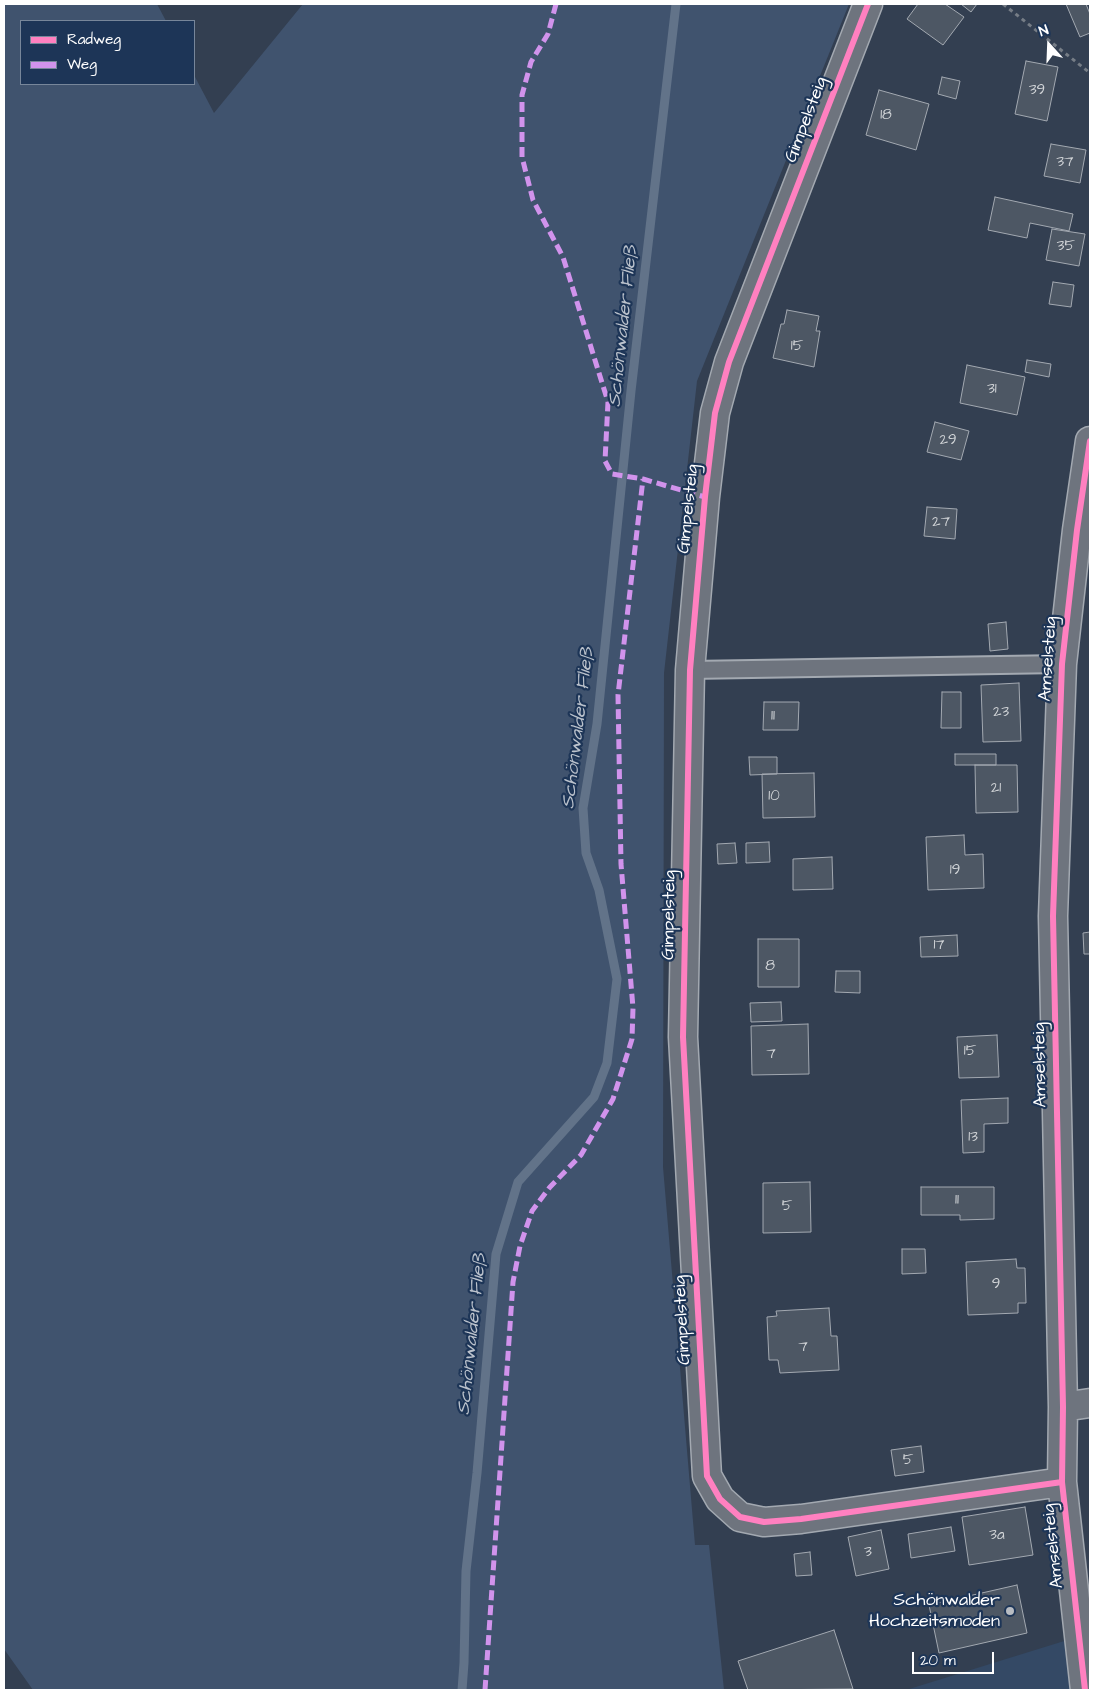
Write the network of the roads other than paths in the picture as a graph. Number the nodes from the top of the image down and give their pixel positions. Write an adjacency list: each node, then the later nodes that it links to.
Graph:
1 (868, 4): 4 (street, Gimpelsteig)
2 (1090, 440): 3 (street, Amselsteig)
3 (1062, 664): 4 (lane); 6 (street, Amselsteig)
4 (690, 670): 7 (street, Gimpelsteig)
5 (1090, 1403): 6 (street)
6 (1063, 1407): 7 (street, Amselsteig)
7 (1062, 1482): 8 (street, Amselsteig)
8 (1085, 1690)

